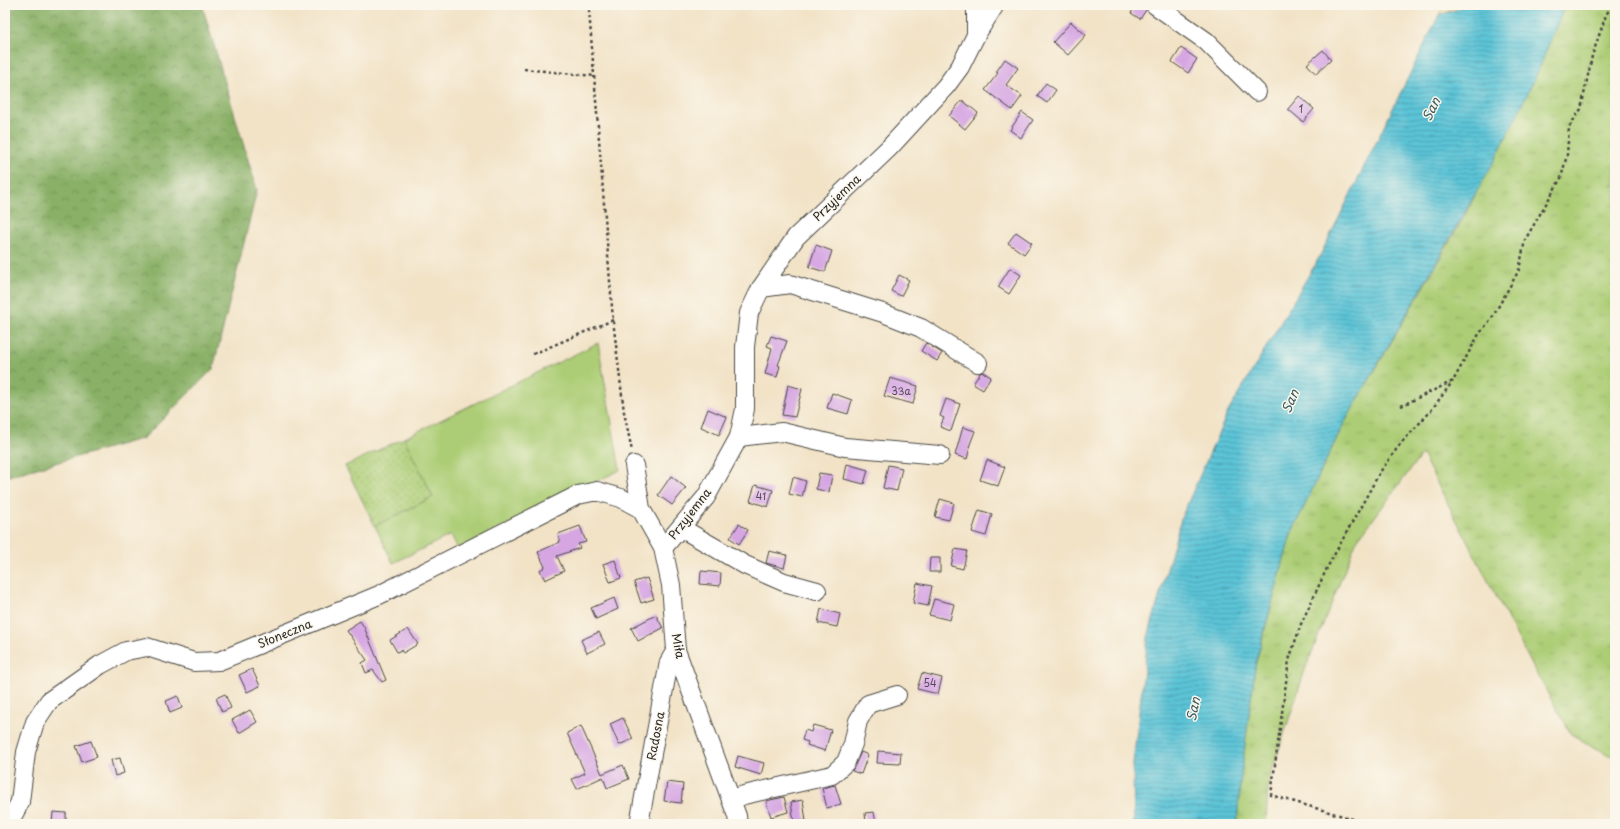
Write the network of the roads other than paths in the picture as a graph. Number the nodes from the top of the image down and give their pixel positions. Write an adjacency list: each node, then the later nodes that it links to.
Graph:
1 (976, 5): 4 (street)
2 (995, 5): 4 (street, Przyjemna)
3 (1155, 5): 5 (street)
4 (976, 35): 6 (street, Przyjemna)
5 (1257, 92)
6 (761, 288): 7 (street); 8 (street, Przyjemna)
7 (978, 363)
8 (743, 417): 9 (street); 10 (street, Przyjemna)
9 (770, 433): 10 (street); 11 (street)
10 (739, 437): 14 (street, Przyjemna)
11 (940, 455)
12 (634, 465): 13 (street, Miła)
13 (641, 509): 15 (street, Miła); 20 (street, Słoneczna)
14 (681, 528): 15 (street, Przyjemna); 16 (street)
15 (663, 548): 17 (street, Miła)
16 (817, 591)
17 (676, 650): 19 (street, Miła); 21 (street, Radosna)
18 (897, 695): 19 (street)
19 (731, 800): 22 (street, Miła)
20 (7, 824)
21 (639, 824)
22 (738, 824)

